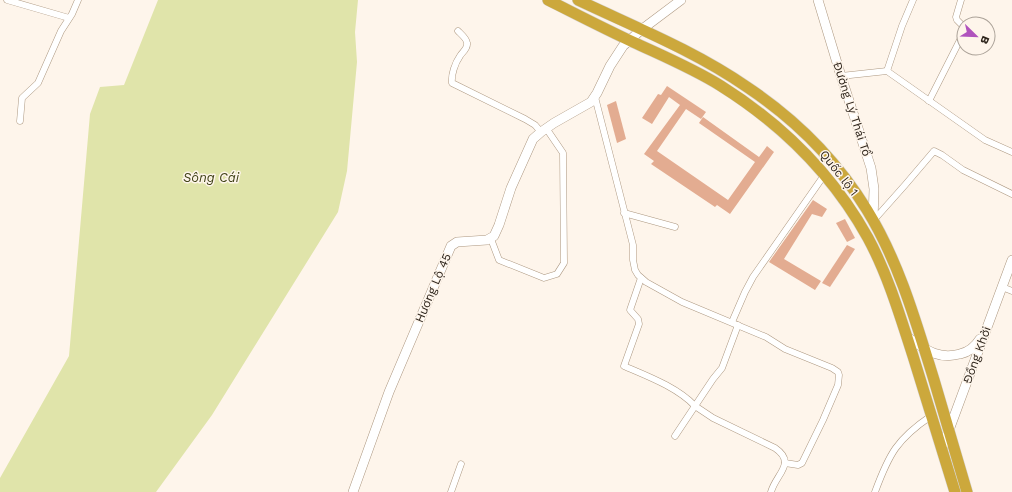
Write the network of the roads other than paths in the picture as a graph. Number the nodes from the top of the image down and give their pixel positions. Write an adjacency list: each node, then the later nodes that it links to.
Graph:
1 (7, 0): 10 (street)
2 (78, 0): 10 (street)
3 (548, 0): 13 (highway, Quốc lộ 1)
4 (578, 0): 12 (highway, Quốc lộ 1)
5 (681, 0): 12 (street)
6 (818, 0): 16 (street, Đường Lý Thái Tổ)
7 (913, 0): 15 (street)
8 (961, 0): 9 (street)
9 (957, 16)
10 (69, 18): 19 (street)
11 (458, 30): 20 (street)
12 (641, 30): 13 (street); 25 (highway, Quốc lộ 1)
13 (629, 40): 17 (street); 22 (highway, Quốc lộ 1)
14 (956, 48): 18 (street)
15 (887, 71): 16 (street); 18 (street)
16 (841, 76): 25 (street, Đường Lý Thái Tổ)
17 (595, 97): 20 (street); 24 (street)
18 (929, 100): 21 (street)
19 (20, 121)
20 (544, 130): 27 (street); 27 (street)
21 (1012, 152)
22 (825, 174): 32 (street); 35 (highway, Quốc lộ 1)
23 (1012, 194): 25 (street)
24 (624, 213): 26 (street); 29 (street)
25 (873, 221): 36 (highway, Quốc lộ 1)
26 (675, 227)
27 (491, 239): 44 (street, Hương Lộ 45)
28 (1012, 260): 30 (street, Đồng Khởi)
29 (641, 278): 32 (street); 37 (street)
30 (1002, 287): 31 (street); 34 (street, Đồng Khởi)
31 (1012, 291)
32 (732, 322): 33 (street)
33 (738, 325): 37 (street); 42 (street)
34 (984, 333): 36 (street); 39 (street, Đồng Khởi)
35 (906, 336): 36 (street); 38 (highway, Quốc lộ 1)
36 (925, 349): 39 (highway, Quốc lộ 1)
37 (695, 406): 40 (street); 42 (street)
38 (931, 416): 41 (highway, Quốc lộ 1); 47 (street)
39 (949, 432): 41 (street, Đồng Khởi); 49 (highway, Quốc lộ 1)
40 (675, 436)
41 (942, 449): 48 (highway, Quốc lộ 1)
42 (785, 463): 46 (street)
43 (461, 464): 45 (street)
44 (352, 492)
45 (451, 492)
46 (771, 492)
47 (875, 492)
48 (955, 492)
49 (967, 492)

